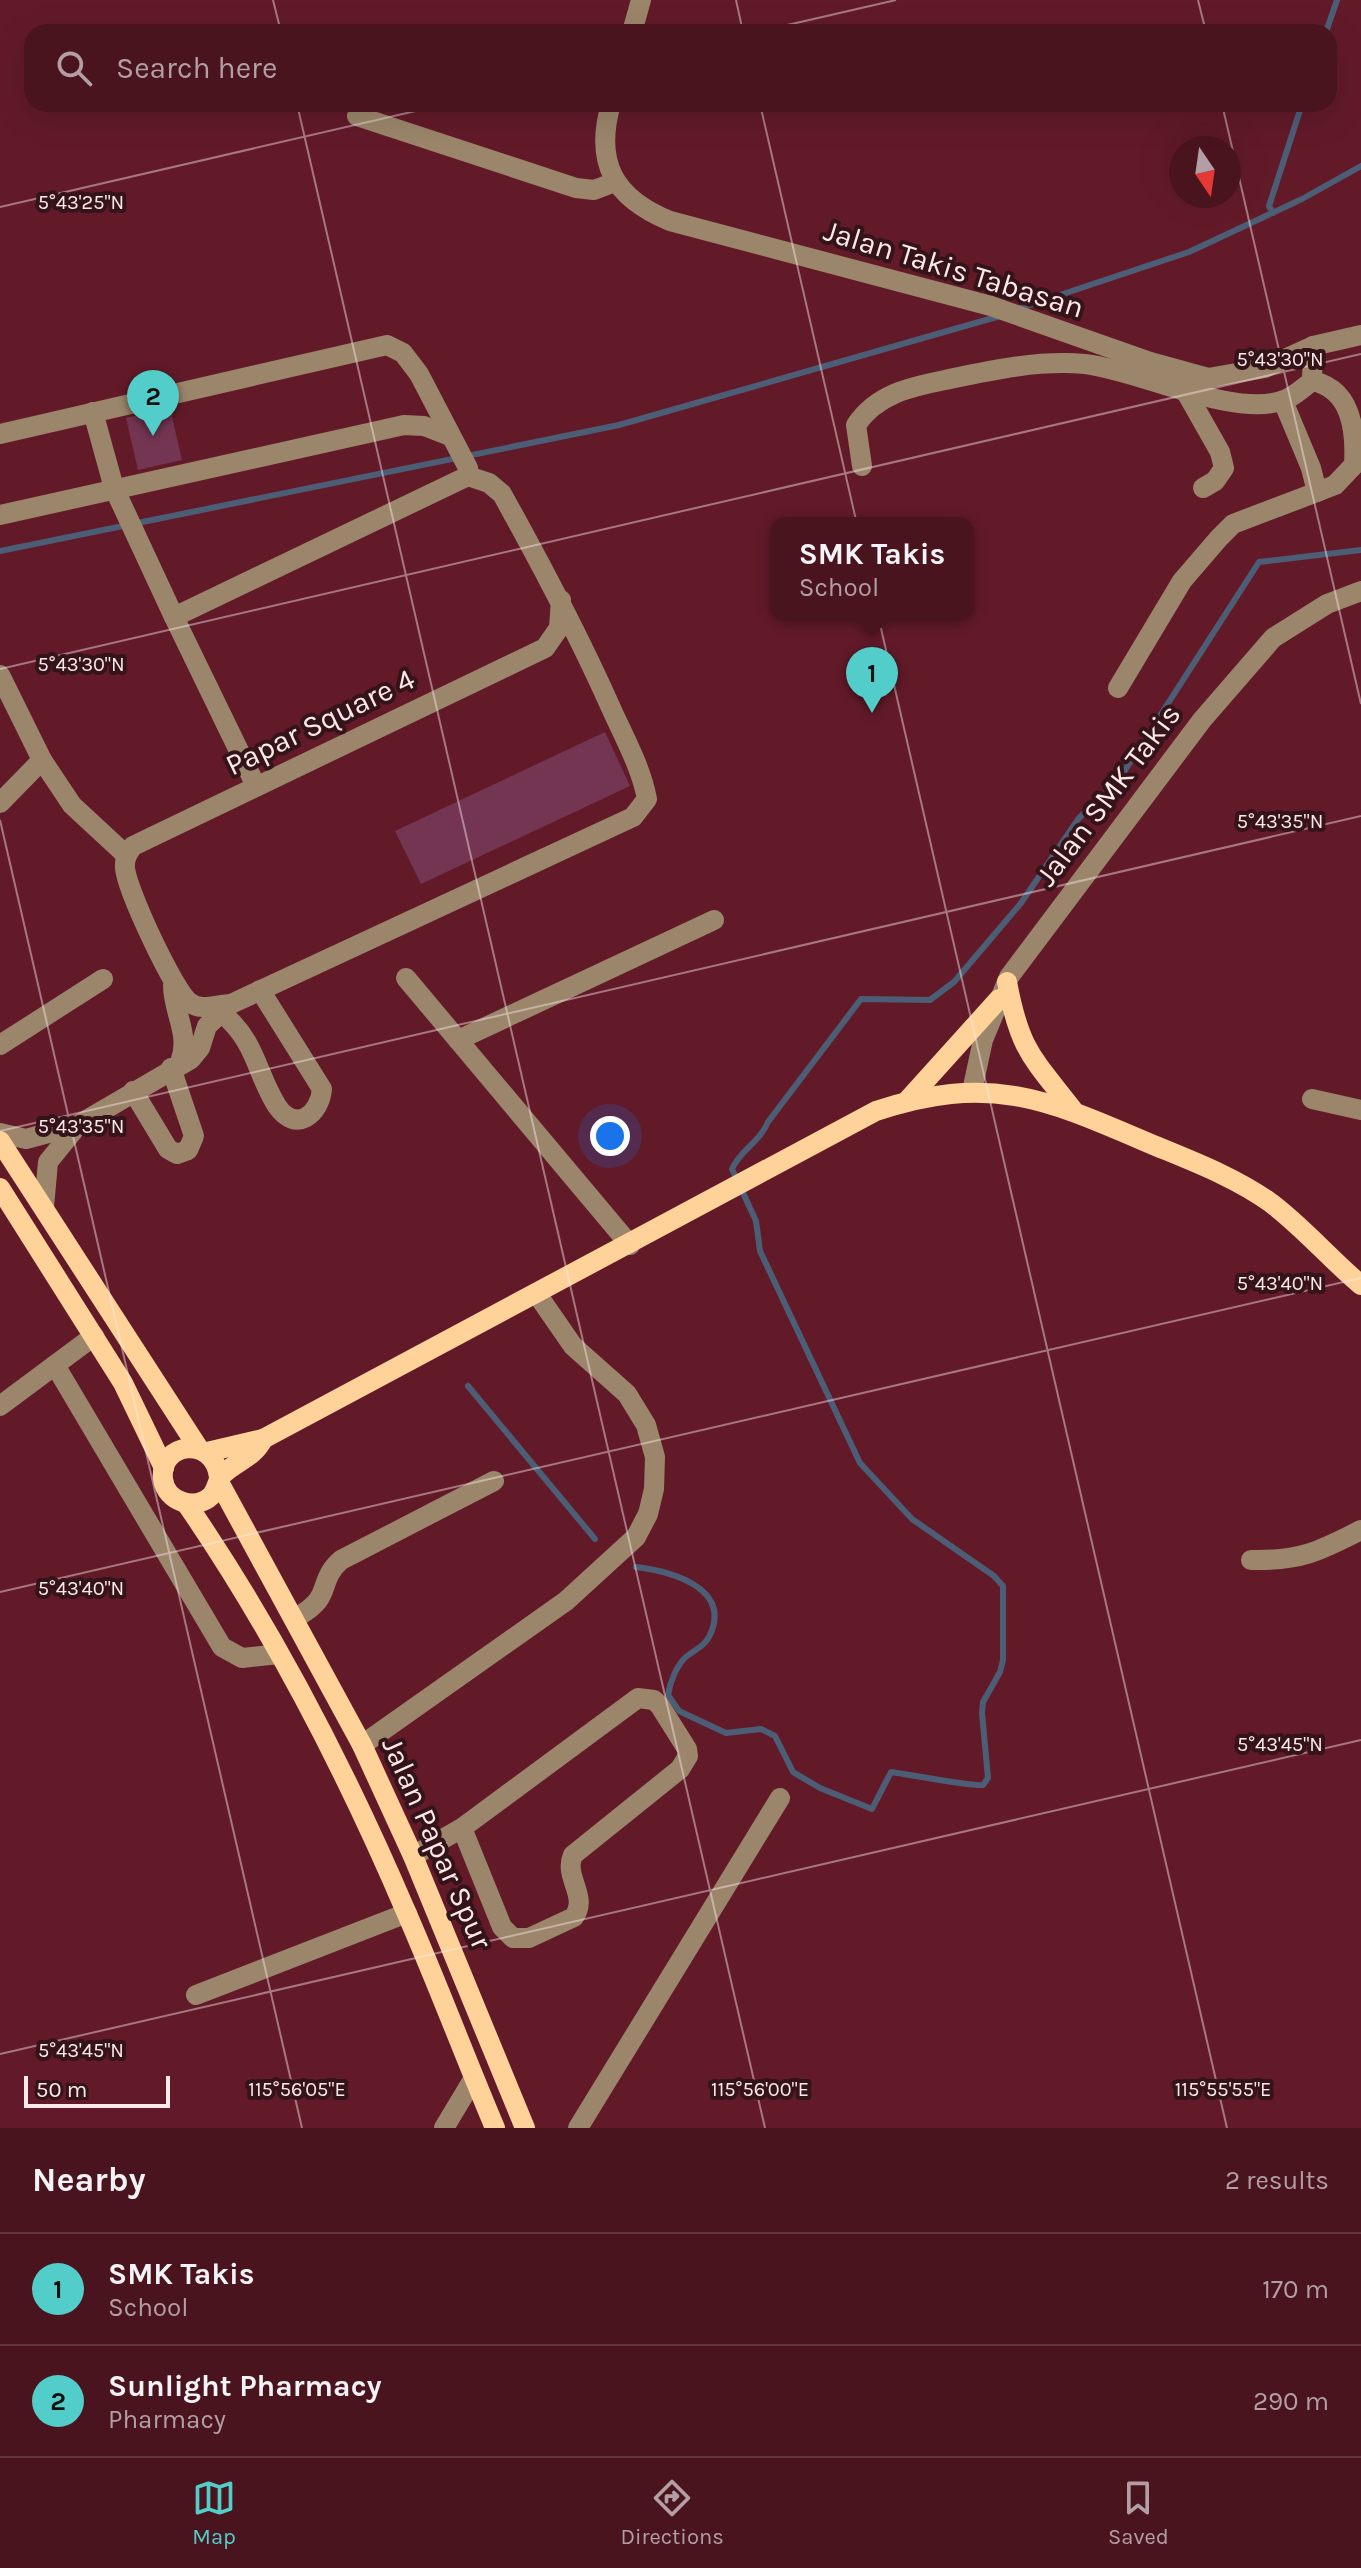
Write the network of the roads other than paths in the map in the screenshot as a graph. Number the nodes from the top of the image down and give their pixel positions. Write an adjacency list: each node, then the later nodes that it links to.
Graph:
1 (641, 0): 2 (street)
2 (634, 24)
3 (609, 112): 5 (street)
4 (357, 116): 5 (street)
5 (615, 182): 7 (street, Jalan Takis Tabasan)
6 (1361, 335): 7 (street, Jalan Takis Tabasan)
7 (1313, 346): 9 (street)
8 (419, 374): 12 (street); 13 (street); 15 (street)
9 (1312, 381): 11 (street); 19 (street)
10 (1186, 392): 11 (street); 16 (street); 18 (street)
11 (1283, 401): 19 (street)
12 (93, 412): 14 (street); 17 (street)
13 (395, 427): 15 (street); 17 (street)
14 (0, 434)
15 (461, 457): 22 (street); 23 (street)
16 (862, 466)
17 (114, 488): 20 (street); 23 (street)
18 (1203, 488)
19 (1317, 492): 27 (street)
20 (0, 515)
21 (1361, 591): 37 (street, Jalan SMK Takis)
22 (561, 600): 24 (street); 25 (street)
23 (174, 617): 29 (street)
24 (545, 648): 25 (street); 29 (street, Papar Square 4)
25 (592, 664): 36 (street)
26 (0, 675): 28 (street)
27 (1118, 688)
28 (42, 760): 30 (street); 31 (street)
29 (256, 786): 31 (street, Papar Square 4)
30 (0, 803)
31 (126, 855): 35 (street)
32 (714, 920): 39 (street)
33 (406, 978): 39 (street)
34 (103, 979): 40 (street)
35 (173, 985): 38 (street); 41 (street)
36 (260, 990): 38 (street); 38 (street)
37 (1003, 990): 43 (street, Jalan SMK Takis); 45 (main road); 47 (main road)
38 (227, 1009): 41 (street)
39 (458, 1040): 53 (street)
40 (0, 1045)
41 (175, 1065): 42 (street); 42 (street)
42 (133, 1091): 48 (street)
43 (972, 1091): 45 (main road); 47 (main road)
44 (1312, 1099): 46 (street)
45 (907, 1101): 53 (main road)
46 (1361, 1110)
47 (1073, 1111): 54 (main road)
48 (78, 1125): 49 (street); 52 (street)
49 (0, 1133)
50 (0, 1141): 52 (main road)
51 (0, 1188): 56 (main road)
52 (44, 1207): 60 (main road)
53 (630, 1245): 55 (main road)
54 (1361, 1285)
55 (537, 1294): 59 (main road); 69 (street)
56 (94, 1336): 57 (street); 61 (main road)
57 (55, 1365): 58 (street); 68 (street)
58 (0, 1406)
59 (263, 1439): 60 (main road); 62 (main road)
60 (203, 1450): 61 (main road); 62 (main road)
61 (164, 1468): 64 (main road)
62 (219, 1480): 64 (main road); 67 (main road, Jalan Papar Spur)
63 (494, 1481): 67 (street)
64 (186, 1503): 68 (main road, Jalan Papar Spur)
65 (1361, 1530): 66 (street)
66 (1251, 1560)
67 (295, 1618): 69 (main road, Jalan Papar Spur)
68 (279, 1654): 73 (main road, Jalan Papar Spur)
69 (362, 1745): 72 (main road, Jalan Papar Spur)
70 (780, 1798): 79 (street)
71 (462, 1828): 71 (street); 72 (street)
72 (413, 1856): 78 (main road, Jalan Papar Spur)
73 (407, 1913): 74 (street); 75 (main road, Jalan Papar Spur)
74 (196, 1995)
75 (474, 2078): 76 (street); 77 (main road, Jalan Papar Spur)
76 (444, 2128)
77 (495, 2128)
78 (525, 2128)
79 (578, 2128)

